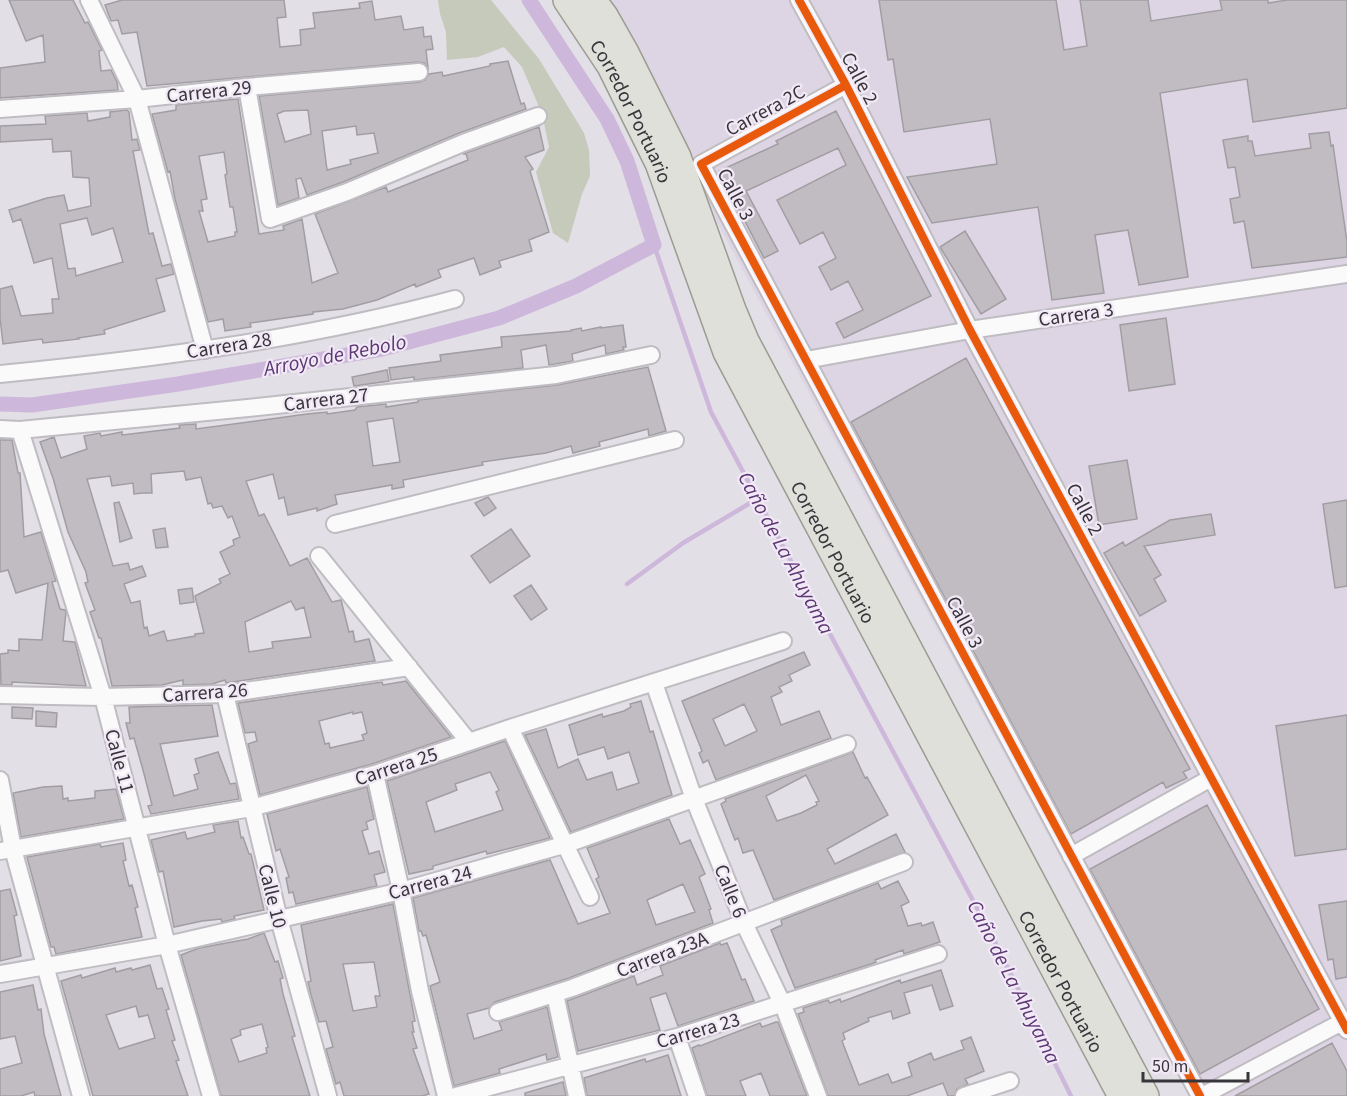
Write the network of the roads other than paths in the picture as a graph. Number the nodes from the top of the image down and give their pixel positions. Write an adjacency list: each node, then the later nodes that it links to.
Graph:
1 (88, 0): 8 (street)
2 (567, 0): 11 (main road, Corredor Portuario)
3 (592, 0): 11 (main road, Corredor Portuario)
4 (799, 0): 6 (street, Calle 2)
5 (419, 72): 7 (street, Carrera 29)
6 (846, 85): 11 (street, Carrera 2C); 14 (street, Calle 2)
7 (247, 87): 8 (street, Carrera 29); 10 (street)
8 (137, 99): 9 (street, Carrera 29); 15 (street)
9 (0, 109)
10 (537, 116)
11 (681, 167): 17 (street, Calle 3); 67 (main road, Corredor Portuario); 68 (main road, Corredor Portuario)
12 (1347, 274): 14 (street, Carrera 3)
13 (455, 299): 15 (street, Carrera 28)
14 (970, 330): 17 (street, Carrera 3); 34 (street, Calle 2)
15 (205, 350): 18 (street, Carrera 28)
16 (651, 355): 20 (street, Carrera 27)
17 (806, 360): 41 (street, Calle 3)
18 (0, 374)
19 (0, 429): 20 (street, Carrera 27)
20 (20, 430): 29 (street, Calle 11)
21 (675, 440): 22 (street)
22 (335, 524)
23 (319, 556): 25 (street)
24 (783, 641): 26 (street, Carrera 25)
25 (409, 667): 27 (street, Carrera 26); 31 (street)
26 (654, 683): 30 (street, Carrera 25); 36 (street, Calle 6)
27 (225, 694): 29 (street, Carrera 26); 37 (street, Calle 10)
28 (0, 695): 29 (street, Carrera 26)
29 (103, 697): 38 (street, Calle 11)
30 (510, 728): 31 (street, Carrera 25); 39 (street)
31 (470, 742): 33 (street, Carrera 25)
32 (847, 744): 36 (street, Carrera 24)
33 (375, 774): 37 (street, Carrera 25); 43 (street)
34 (1211, 778): 41 (street); 54 (street, Calle 2)
35 (0, 780): 40 (street)
36 (694, 799): 39 (street, Carrera 24); 46 (street, Calle 6)
37 (251, 808): 38 (street, Carrera 25); 45 (street, Calle 10)
38 (138, 827): 40 (street, Carrera 25); 47 (street, Calle 11)
39 (567, 844): 43 (street, Carrera 24); 44 (street)
40 (6, 850): 49 (street)
41 (1071, 856): 69 (street, Calle 3)
42 (904, 862): 46 (street, Carrera 23A)
43 (401, 891): 45 (street, Carrera 24); 61 (street)
44 (590, 897)
45 (279, 920): 47 (street, Carrera 24); 60 (street, Calle 10)
46 (744, 923): 51 (street, Carrera 23A); 52 (street, Calle 6)
47 (167, 945): 49 (street, Carrera 24); 59 (street, Calle 11)
48 (938, 954): 52 (street, Carrera 23)
49 (45, 966): 50 (street, Carrera 24); 58 (street)
50 (0, 974)
51 (555, 994): 53 (street, Carrera 23A); 56 (street)
52 (783, 1005): 55 (street, Carrera 23); 65 (street, Calle 6)
53 (498, 1012)
54 (1345, 1026): 69 (street)
55 (677, 1037): 56 (street, Carrera 23); 64 (street)
56 (570, 1066): 62 (street, Carrera 23); 63 (street)
57 (1010, 1082): 66 (street)
58 (81, 1096)
59 (211, 1096)
60 (328, 1096)
61 (446, 1096)
62 (456, 1096)
63 (577, 1096)
64 (697, 1096)
65 (818, 1096)
66 (964, 1096)
67 (1122, 1096)
68 (1145, 1096)
69 (1201, 1096)

